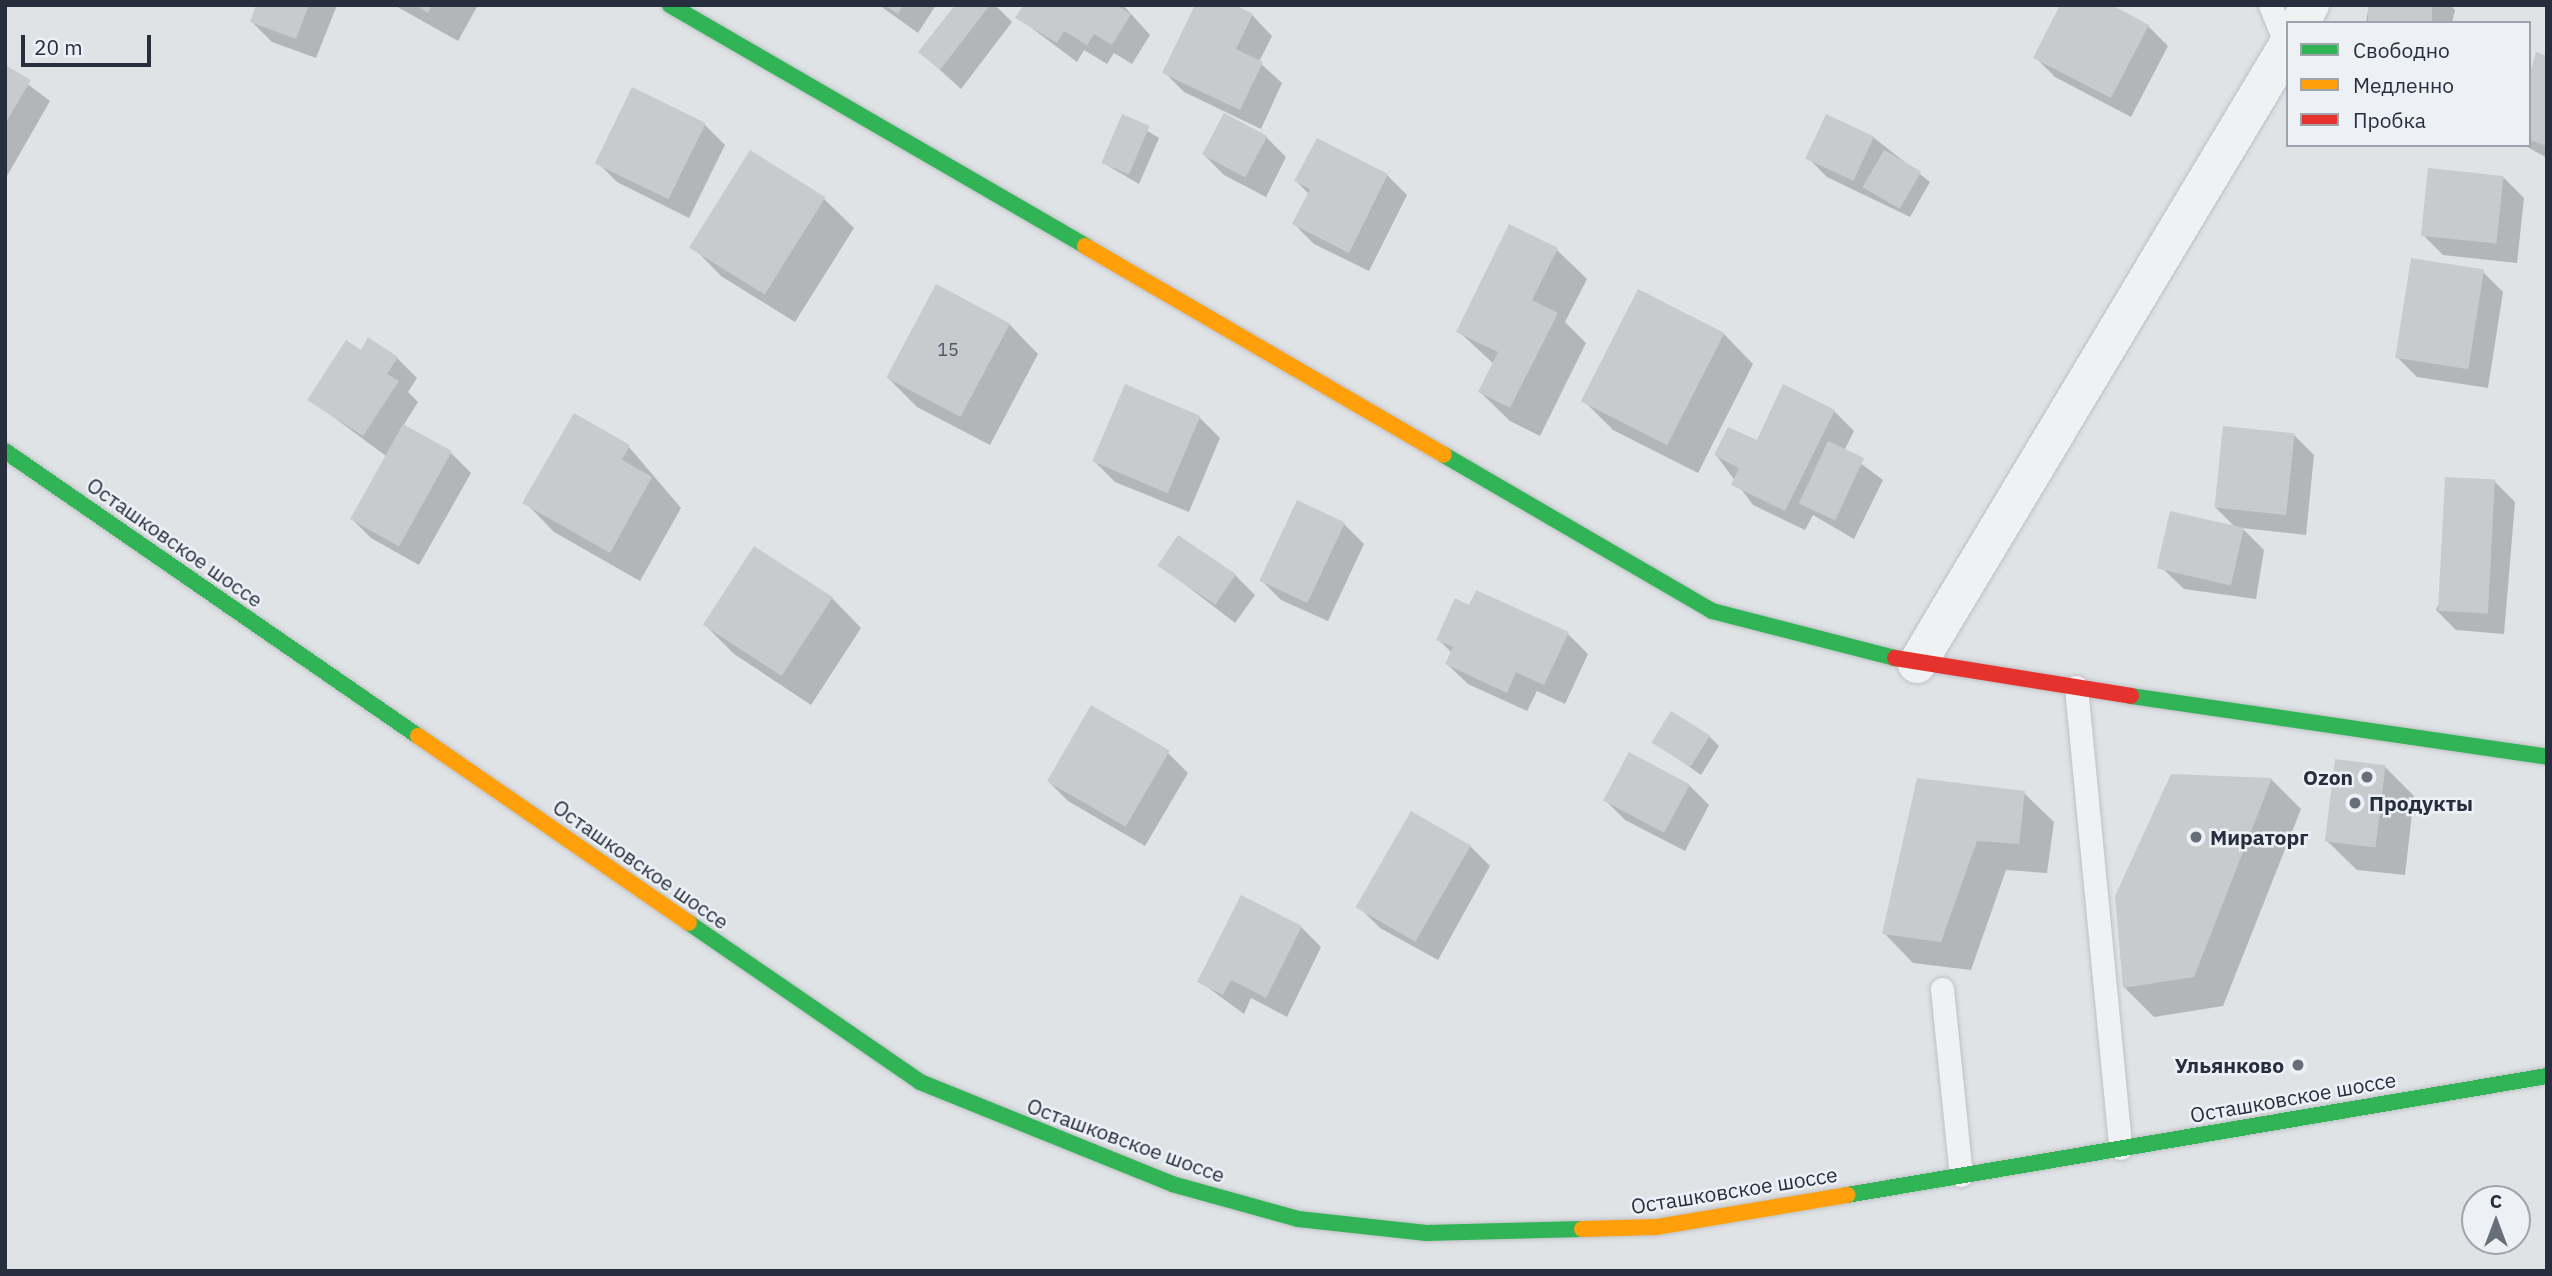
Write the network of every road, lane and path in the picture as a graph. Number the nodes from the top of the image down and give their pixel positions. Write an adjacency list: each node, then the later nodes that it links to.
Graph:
1 (670, 5): 8 (street)
2 (2270, 5): 5 (lane)
3 (2310, 5): 4 (street)
4 (2301, 21)
5 (2286, 29)
6 (2286, 48): 8 (street)
7 (5, 451): 14 (street, Осташковское шоссе)
8 (1917, 664): 9 (street)
9 (2076, 687): 10 (street); 13 (lane)
10 (2547, 757)
11 (1942, 989): 14 (lane)
12 (2547, 1076): 13 (street, Осташковское шоссе)
13 (2120, 1148): 14 (street, Осташковское шоссе)
14 (1961, 1175)

